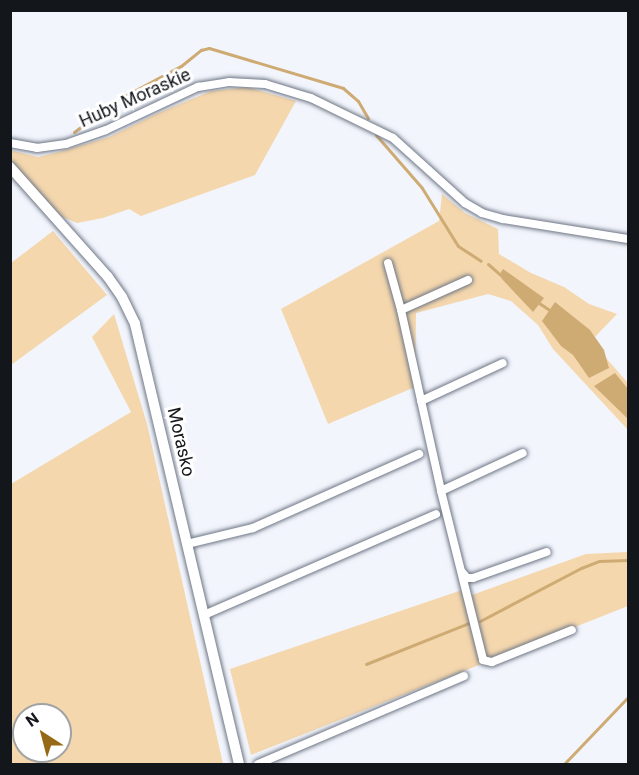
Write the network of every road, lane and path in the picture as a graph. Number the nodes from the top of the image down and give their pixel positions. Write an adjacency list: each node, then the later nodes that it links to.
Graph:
1 (10, 143): 3 (street, Huby Moraskie)
2 (10, 167): 13 (street, Morasko)
3 (628, 239)
4 (388, 263): 6 (street)
5 (468, 280): 6 (street)
6 (400, 310): 8 (street)
7 (503, 363): 8 (street)
8 (421, 401): 11 (street)
9 (523, 453): 11 (street)
10 (419, 454): 13 (street)
11 (441, 491): 15 (street)
12 (436, 514): 16 (street)
13 (187, 544): 16 (street, Morasko)
14 (547, 552): 15 (street)
15 (462, 572): 17 (street)
16 (204, 615): 19 (street, Morasko)
17 (572, 630)
18 (465, 676): 20 (street)
19 (239, 765)
20 (258, 765)

